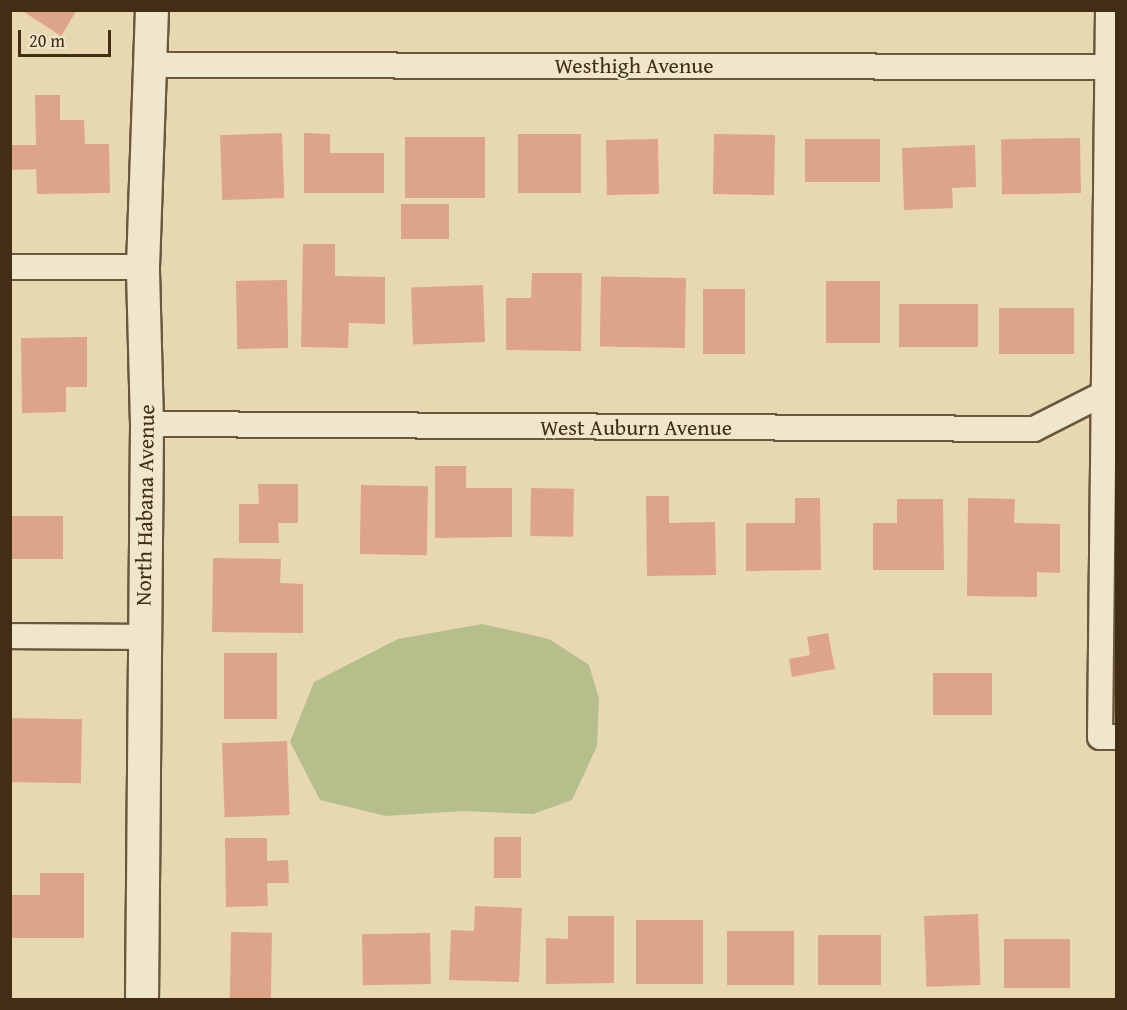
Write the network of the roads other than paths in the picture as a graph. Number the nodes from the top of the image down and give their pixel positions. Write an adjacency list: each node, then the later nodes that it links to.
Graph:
1 (152, 10): 3 (street, North Habana Avenue)
2 (1108, 10): 4 (street)
3 (152, 65): 4 (street, Westhigh Avenue); 6 (street, North Habana Avenue)
4 (1112, 67): 7 (street)
5 (10, 267): 6 (street)
6 (143, 267): 8 (street, North Habana Avenue)
7 (1110, 394): 8 (street, West Auburn Avenue); 11 (street)
8 (147, 424): 10 (street, North Habana Avenue)
9 (10, 636): 10 (street)
10 (143, 637): 12 (street, North Habana Avenue)
11 (1108, 737)
12 (142, 999)

